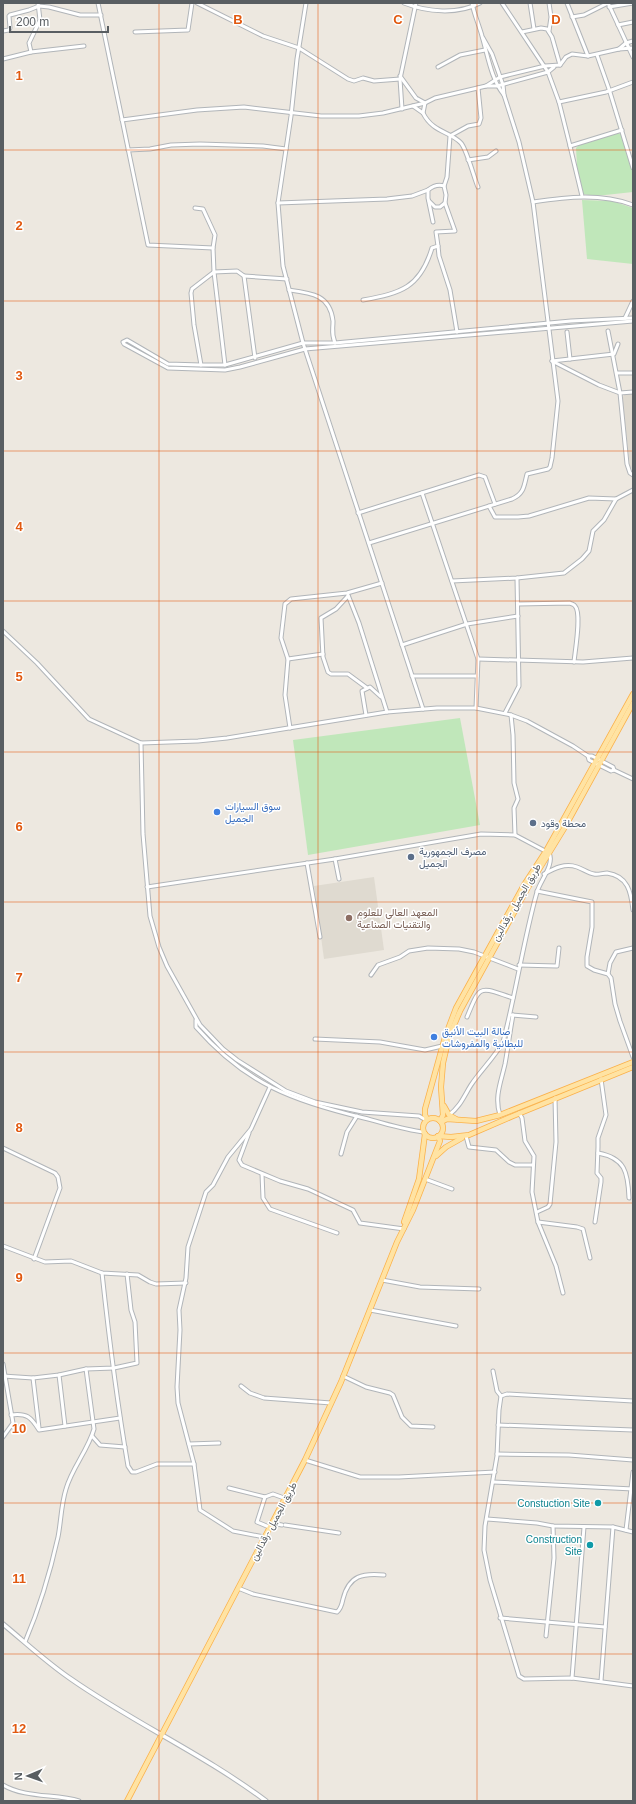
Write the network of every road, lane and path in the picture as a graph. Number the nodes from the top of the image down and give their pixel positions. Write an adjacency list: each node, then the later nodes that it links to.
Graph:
1 (98, 3): 17 (street)
2 (192, 3): 24 (street)
3 (197, 3): 30 (street)
4 (306, 3): 30 (street)
5 (404, 3): 16 (street)
6 (416, 3): 16 (street)
7 (480, 3): 15 (street)
8 (502, 3): 25 (street)
9 (530, 3): 21 (street)
10 (549, 3): 23 (street)
11 (567, 3): 18 (street)
12 (633, 3): 14 (street)
13 (39, 4): 17 (street); 22 (street); 35 (street)
14 (608, 4): 18 (street); 20 (street)
15 (473, 5): 16 (street); 26 (street)
16 (415, 7): 45 (street)
17 (101, 15): 61 (street)
18 (572, 17): 37 (street)
19 (633, 22): 20 (street)
20 (618, 25): 28 (street)
21 (534, 29): 23 (street); 25 (street)
22 (3, 31)
23 (550, 31): 41 (street)
24 (135, 32)
25 (522, 32): 40 (street)
26 (483, 38): 34 (street); 46 (street)
27 (633, 41): 28 (street)
28 (626, 43): 32 (street); 33 (street)
29 (84, 46): 35 (street)
30 (299, 48): 45 (street); 59 (street)
31 (633, 48): 33 (street)
32 (619, 49): 33 (street); 36 (street)
33 (629, 49): 38 (street)
34 (485, 50): 42 (street); 47 (street)
35 (31, 52): 39 (street)
36 (597, 55): 37 (street); 53 (street)
37 (588, 56): 41 (street)
38 (633, 57)
39 (3, 59)
40 (545, 66): 43 (street); 44 (street); 46 (street)
41 (560, 66): 43 (street)
42 (438, 67)
43 (554, 67): 44 (street)
44 (548, 72): 49 (street); 56 (street)
45 (400, 77): 55 (street); 58 (street)
46 (500, 77): 47 (street); 49 (street)
47 (495, 80): 50 (street); 51 (street)
48 (633, 82): 53 (street)
49 (503, 84): 51 (street); 54 (street)
50 (486, 86): 51 (street); 52 (street)
51 (497, 86): 54 (street)
52 (478, 88): 55 (street); 63 (street)
53 (610, 91): 56 (street); 62 (street)
54 (504, 95): 75 (street)
55 (425, 102): 57 (street); 60 (street)
56 (559, 102): 64 (street)
57 (413, 106): 58 (street); 60 (street)
58 (402, 108): 59 (street)
59 (291, 112): 61 (street); 65 (street)
60 (422, 113): 63 (street)
61 (122, 120): 66 (street)
62 (622, 130): 64 (street); 69 (street)
63 (450, 136): 68 (street); 70 (street)
64 (570, 146): 73 (street)
65 (286, 149): 66 (street); 76 (street)
66 (128, 150): 82 (street)
67 (496, 151): 68 (street)
68 (468, 160): 71 (street)
69 (633, 168)
70 (444, 186): 72 (street); 77 (street)
71 (478, 187)
72 (428, 190): 74 (street); 76 (street)
73 (582, 196): 75 (street); 78 (street)
74 (428, 198): 77 (street); 80 (street)
75 (533, 202): 92 (street)
76 (278, 203): 85 (street)
77 (444, 203): 81 (street)
78 (633, 205)
79 (195, 208): 82 (street)
80 (433, 222)
81 (438, 246): 87 (street); 94 (street)
82 (213, 248): 83 (street)
83 (214, 272): 84 (street); 104 (street); 105 (street)
84 (244, 276): 85 (street); 101 (street)
85 (287, 279): 86 (street)
86 (290, 290): 96 (street); 97 (street)
87 (363, 300)
88 (633, 301): 89 (street)
89 (625, 318): 90 (street); 92 (street)
90 (633, 318)
91 (633, 321): 92 (street)
92 (549, 325): 94 (street); 99 (street); 103 (street)
93 (608, 331): 100 (street)
94 (457, 332): 96 (street)
95 (567, 332): 102 (street)
96 (335, 343): 97 (street)
97 (303, 344): 99 (street); 101 (street)
98 (618, 344): 100 (street)
99 (305, 349): 104 (street); 116 (street)
100 (614, 354): 102 (street); 106 (street)
101 (255, 358): 105 (street)
102 (570, 359): 103 (street)
103 (552, 361): 109 (street); 114 (street)
104 (201, 365): 105 (street)
105 (225, 365)
106 (617, 373): 107 (street); 109 (street)
107 (633, 373)
108 (633, 392): 109 (street)
109 (620, 393): 110 (street)
110 (633, 475)
111 (633, 490): 113 (street)
112 (422, 492): 114 (street); 116 (street); 117 (street)
113 (616, 499): 115 (street); 119 (street)
114 (495, 504): 115 (street)
115 (489, 506): 117 (street)
116 (358, 513): 118 (street)
117 (433, 522): 118 (street); 120 (street)
118 (369, 543): 121 (street)
119 (517, 578): 120 (street); 123 (street)
120 (452, 581): 125 (street)
121 (382, 583): 122 (street); 127 (street)
122 (348, 594): 128 (street); 130 (street); 138 (street)
123 (518, 604): 124 (street); 133 (street)
124 (518, 616): 125 (street); 132 (street)
125 (466, 624): 127 (street); 131 (street)
126 (3, 631): 147 (street)
127 (402, 645): 134 (street)
128 (323, 654): 130 (street); 136 (street)
129 (633, 658): 133 (street)
130 (288, 659): 146 (street)
131 (478, 659): 132 (street); 135 (street)
132 (519, 660): 133 (street); 143 (street)
133 (574, 662)
134 (412, 676): 135 (street); 140 (street)
135 (477, 676): 141 (street)
136 (367, 688): 138 (street); 144 (street)
137 (633, 694): 148 (main road, طريق الجميل -رقدالين)
138 (383, 699): 142 (street)
139 (633, 703): 148 (main road, طريق الجميل -رقدالين)
140 (423, 708): 141 (street); 142 (street)
141 (476, 708): 143 (street)
142 (387, 712): 144 (street)
143 (505, 713): 145 (street)
144 (366, 715): 146 (street)
145 (511, 715): 148 (street); 150 (street)
146 (290, 728): 147 (street)
147 (141, 743): 156 (street)
148 (598, 762): 149 (street); 151 (main road, طريق الجميل -رقدالين)
149 (633, 779)
150 (515, 835): 151 (street); 152 (street)
151 (548, 852): 154 (street); 162 (main road, طريق الجميل -رقدالين)
152 (335, 859): 153 (street); 155 (street)
153 (307, 863): 156 (street); 159 (street)
154 (544, 874): 157 (street); 158 (street)
155 (339, 879)
156 (147, 887): 170 (street)
157 (537, 890): 163 (street); 164 (street)
158 (633, 910)
159 (320, 937)
160 (559, 948): 163 (street)
161 (633, 948): 164 (street)
162 (486, 957): 163 (street); 165 (street); 172 (main road, طريق الجميل -رقدالين); 179 (main road, طريق الجميل -رقدالين)
163 (518, 967): 166 (street)
164 (608, 974): 173 (street)
165 (371, 975)
166 (513, 998): 167 (street); 168 (street)
167 (511, 1015): 169 (street); 183 (street); 184 (street)
168 (467, 1017)
169 (536, 1017)
170 (196, 1019): 177 (street); 180 (street)
171 (315, 1039): 172 (street)
172 (442, 1046): 186 (main road, طريق الجميل -رقدالين)
173 (633, 1057)
174 (633, 1062): 182 (main road)
175 (633, 1067): 176 (main road)
176 (601, 1079): 178 (main road); 194 (street)
177 (270, 1087): 180 (street); 189 (street)
178 (555, 1098): 181 (main road); 202 (street)
179 (442, 1101): 183 (main road); 187 (main road, طريق الجميل -رقدالين)
180 (315, 1104): 185 (street); 186 (street)
181 (519, 1113): 182 (main road); 197 (street)
182 (512, 1114): 184 (main road); 192 (main road)
183 (449, 1115): 188 (main road)
184 (500, 1115): 188 (main road)
185 (357, 1116): 190 (street); 195 (street)
186 (426, 1120): 187 (main road); 190 (main road)
187 (440, 1121): 188 (main road); 191 (main road)
188 (459, 1121)
189 (251, 1130): 198 (street); 213 (street)
190 (425, 1133): 191 (main road); 205 (main road)
191 (438, 1136): 192 (main road); 196 (main road)
192 (468, 1136): 196 (main road); 197 (street)
193 (3, 1148): 209 (street)
194 (598, 1153): 201 (street); 204 (street)
195 (341, 1154)
196 (435, 1157): 199 (main road)
197 (533, 1165): 202 (street)
198 (262, 1174): 205 (street); 206 (street)
199 (425, 1179): 200 (street); 205 (main road)
200 (452, 1188)
201 (628, 1198)
202 (536, 1212): 203 (street)
203 (538, 1222): 208 (street); 215 (street)
204 (595, 1222)
205 (402, 1230): 212 (main road, طريق الجميل -رقدالين)
206 (338, 1233)
207 (3, 1246): 209 (street)
208 (590, 1258)
209 (34, 1259): 210 (street)
210 (102, 1273): 211 (street); 219 (street)
211 (127, 1274): 213 (street); 219 (street)
212 (382, 1280): 214 (street); 216 (main road, طريق الجميل -رقدالين)
213 (186, 1283): 241 (street)
214 (479, 1289)
215 (563, 1293)
216 (370, 1310): 217 (street); 224 (main road, طريق الجميل -رقدالين)
217 (456, 1326)
218 (3, 1364): 223 (street)
219 (114, 1368): 220 (street); 231 (street)
220 (86, 1369): 222 (street); 232 (street)
221 (493, 1371): 227 (street)
222 (59, 1375): 225 (street); 234 (street)
223 (4, 1376): 225 (street); 230 (street)
224 (343, 1376): 229 (main road, طريق الجميل -رقدالين); 235 (street)
225 (33, 1378): 236 (street)
226 (241, 1386): 229 (street)
227 (501, 1396): 228 (street); 233 (street)
228 (633, 1401)
229 (331, 1403): 244 (main road, طريق الجميل -رقدالين)
230 (10, 1415): 236 (street); 239 (street)
231 (120, 1418): 232 (street); 242 (street)
232 (94, 1422): 234 (street); 238 (street)
233 (498, 1425): 237 (street); 243 (street)
234 (65, 1426): 236 (street)
235 (433, 1427)
236 (39, 1430)
237 (633, 1430)
238 (92, 1436): 242 (street); 271 (street)
239 (3, 1437)
240 (219, 1443): 241 (street)
241 (190, 1444): 246 (street)
242 (124, 1447): 246 (street)
243 (497, 1454): 245 (street); 247 (street)
244 (305, 1460): 247 (street); 253 (main road, طريق الجميل -رقدالين)
245 (633, 1460)
246 (194, 1464): 262 (street)
247 (495, 1472): 249 (street)
248 (633, 1472): 251 (street)
249 (493, 1482): 251 (street); 254 (street)
250 (229, 1488): 252 (street)
251 (632, 1489): 259 (street)
252 (265, 1497): 253 (street); 255 (street)
253 (284, 1498): 255 (main road, طريق الجميل -رقدالين)
254 (486, 1519): 256 (street); 265 (street)
255 (270, 1525): 261 (street); 262 (main road, طريق الجميل -رقدالين)
256 (553, 1526): 257 (street); 266 (street)
257 (584, 1527): 258 (street); 268 (street)
258 (613, 1527): 259 (street); 269 (street)
259 (626, 1530): 260 (street)
260 (633, 1532)
261 (338, 1533)
262 (264, 1537): 264 (main road, طريق الجميل -رقدالين)
263 (384, 1575): 264 (street)
264 (238, 1588): 275 (main road, طريق الجميل -رقدالين)
265 (500, 1618): 266 (street); 272 (street)
266 (548, 1621): 268 (street); 270 (street)
267 (3, 1624): 271 (street)
268 (576, 1624): 269 (street); 272 (street)
269 (605, 1627): 273 (street)
270 (546, 1636)
271 (25, 1642): 275 (street)
272 (572, 1678): 273 (street)
273 (600, 1682): 274 (street)
274 (633, 1686)
275 (161, 1735): 278 (main road, طريق الجميل -رقدالين); 279 (street)
276 (3, 1785): 277 (street)
277 (79, 1801)
278 (127, 1801)
279 (266, 1801)

